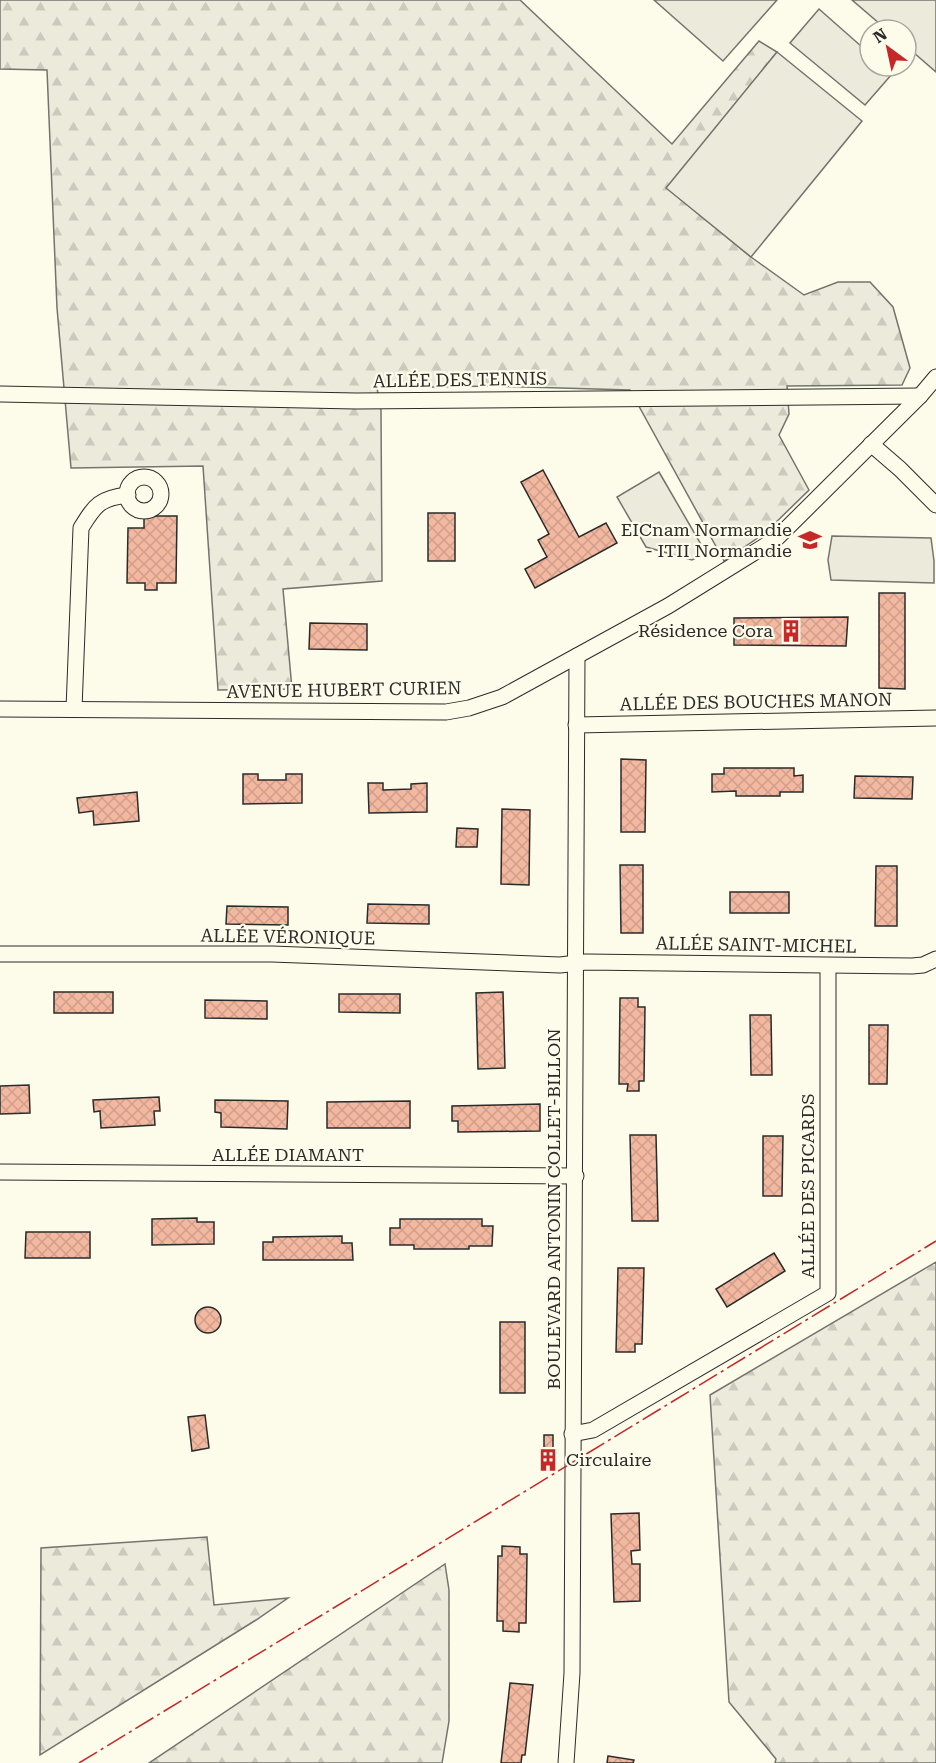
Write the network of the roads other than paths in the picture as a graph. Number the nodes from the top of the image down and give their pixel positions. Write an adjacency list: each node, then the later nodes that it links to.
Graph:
1 (936, 377): 3 (street, AVENUE HUBERT CURIEN)
2 (0, 394): 3 (street, ALLÉE DES TENNIS)
3 (920, 396): 4 (street, AVENUE HUBERT CURIEN)
4 (871, 444): 6 (street); 7 (street, AVENUE HUBERT CURIEN)
5 (128, 495): 9 (street)
6 (936, 505)
7 (577, 656): 9 (street, AVENUE HUBERT CURIEN); 11 (street, BOULEVARD ANTONIN COLLET-BILLON)
8 (0, 709): 9 (street, AVENUE HUBERT CURIEN)
9 (74, 709)
10 (936, 718): 11 (street, ALLÉE DES BOUCHES MANON)
11 (576, 724): 14 (street, BOULEVARD ANTONIN COLLET-BILLON)
12 (0, 954): 14 (street, ALLÉE VÉRONIQUE)
13 (936, 958): 15 (street, ALLÉE SAINT-MICHEL)
14 (574, 963): 15 (street, ALLÉE SAINT-MICHEL); 17 (street, BOULEVARD ANTONIN COLLET-BILLON)
15 (828, 966): 18 (street, ALLÉE DES PICARDS)
16 (0, 1172): 17 (street, ALLÉE DIAMANT)
17 (576, 1176): 18 (street, BOULEVARD ANTONIN COLLET-BILLON)
18 (572, 1434): 19 (street, BOULEVARD ANTONIN COLLET-BILLON)
19 (566, 1763)

